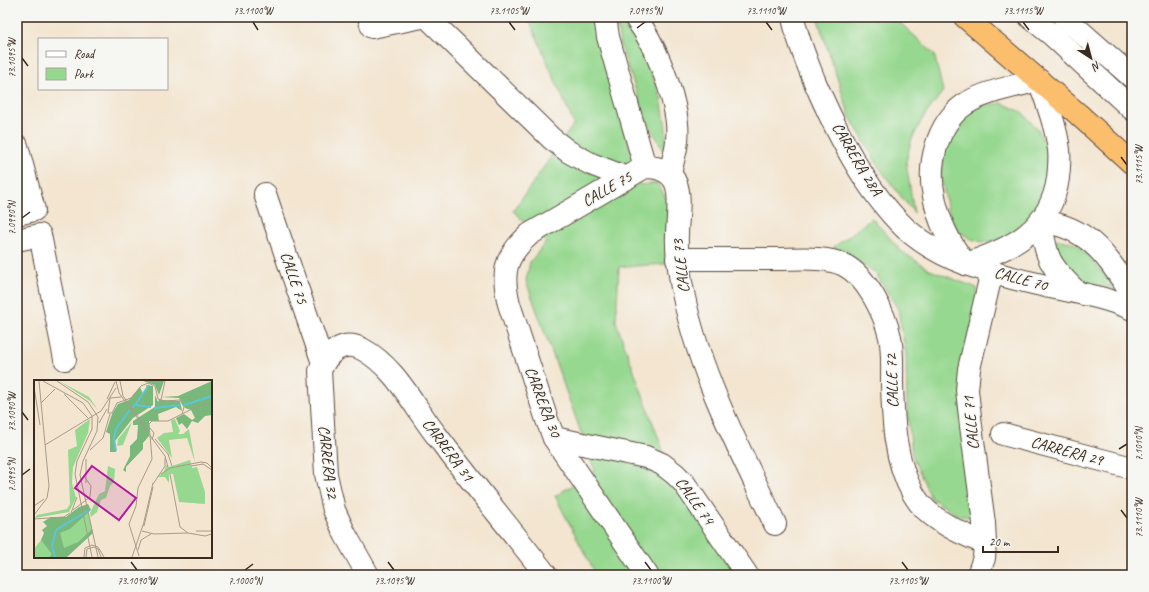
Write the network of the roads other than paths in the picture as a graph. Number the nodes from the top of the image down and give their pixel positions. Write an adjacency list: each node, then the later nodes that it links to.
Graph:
1 (422, 17): 9 (street)
2 (427, 17): 15 (street)
3 (605, 17): 15 (street)
4 (635, 17): 16 (street)
5 (793, 17): 23 (street, CARRERA 28A)
6 (965, 17): 11 (highway)
7 (1030, 17): 12 (street)
8 (1064, 17): 10 (street)
9 (371, 22)
10 (1132, 77)
11 (1039, 80): 14 (highway); 19 (street); 23 (street)
12 (1132, 109)
13 (17, 146): 18 (street)
14 (1132, 163)
15 (636, 172): 16 (street); 21 (street, CALLE 75)
16 (670, 174): 22 (street, CALLE 73)
17 (265, 194): 28 (street, CALLE 75)
18 (17, 214)
19 (1041, 220): 23 (street); 25 (street, CALLE 70); 26 (street)
20 (17, 240): 29 (street)
21 (512, 254): 31 (street, CARRERA 30)
22 (678, 259): 33 (street, CALLE 73); 34 (street, CALLE 72)
23 (966, 264): 24 (street, CALLE 70)
24 (992, 271): 25 (street, CALLE 70); 34 (street, CALLE 71)
25 (1076, 292): 27 (street, CALLE 70)
26 (1132, 294)
27 (1132, 309)
28 (331, 355): 35 (street, CARRERA 32); 36 (street, CARRERA 31)
29 (65, 359)
30 (1003, 434): 32 (street, CARRERA 29)
31 (554, 438): 37 (street, CARRERA 30); 38 (street, CALLE 74)
32 (1132, 468)
33 (775, 524)
34 (985, 543): 39 (street, CALLE 71)
35 (368, 575)
36 (546, 575)
37 (647, 575)
38 (747, 575)
39 (978, 575)

